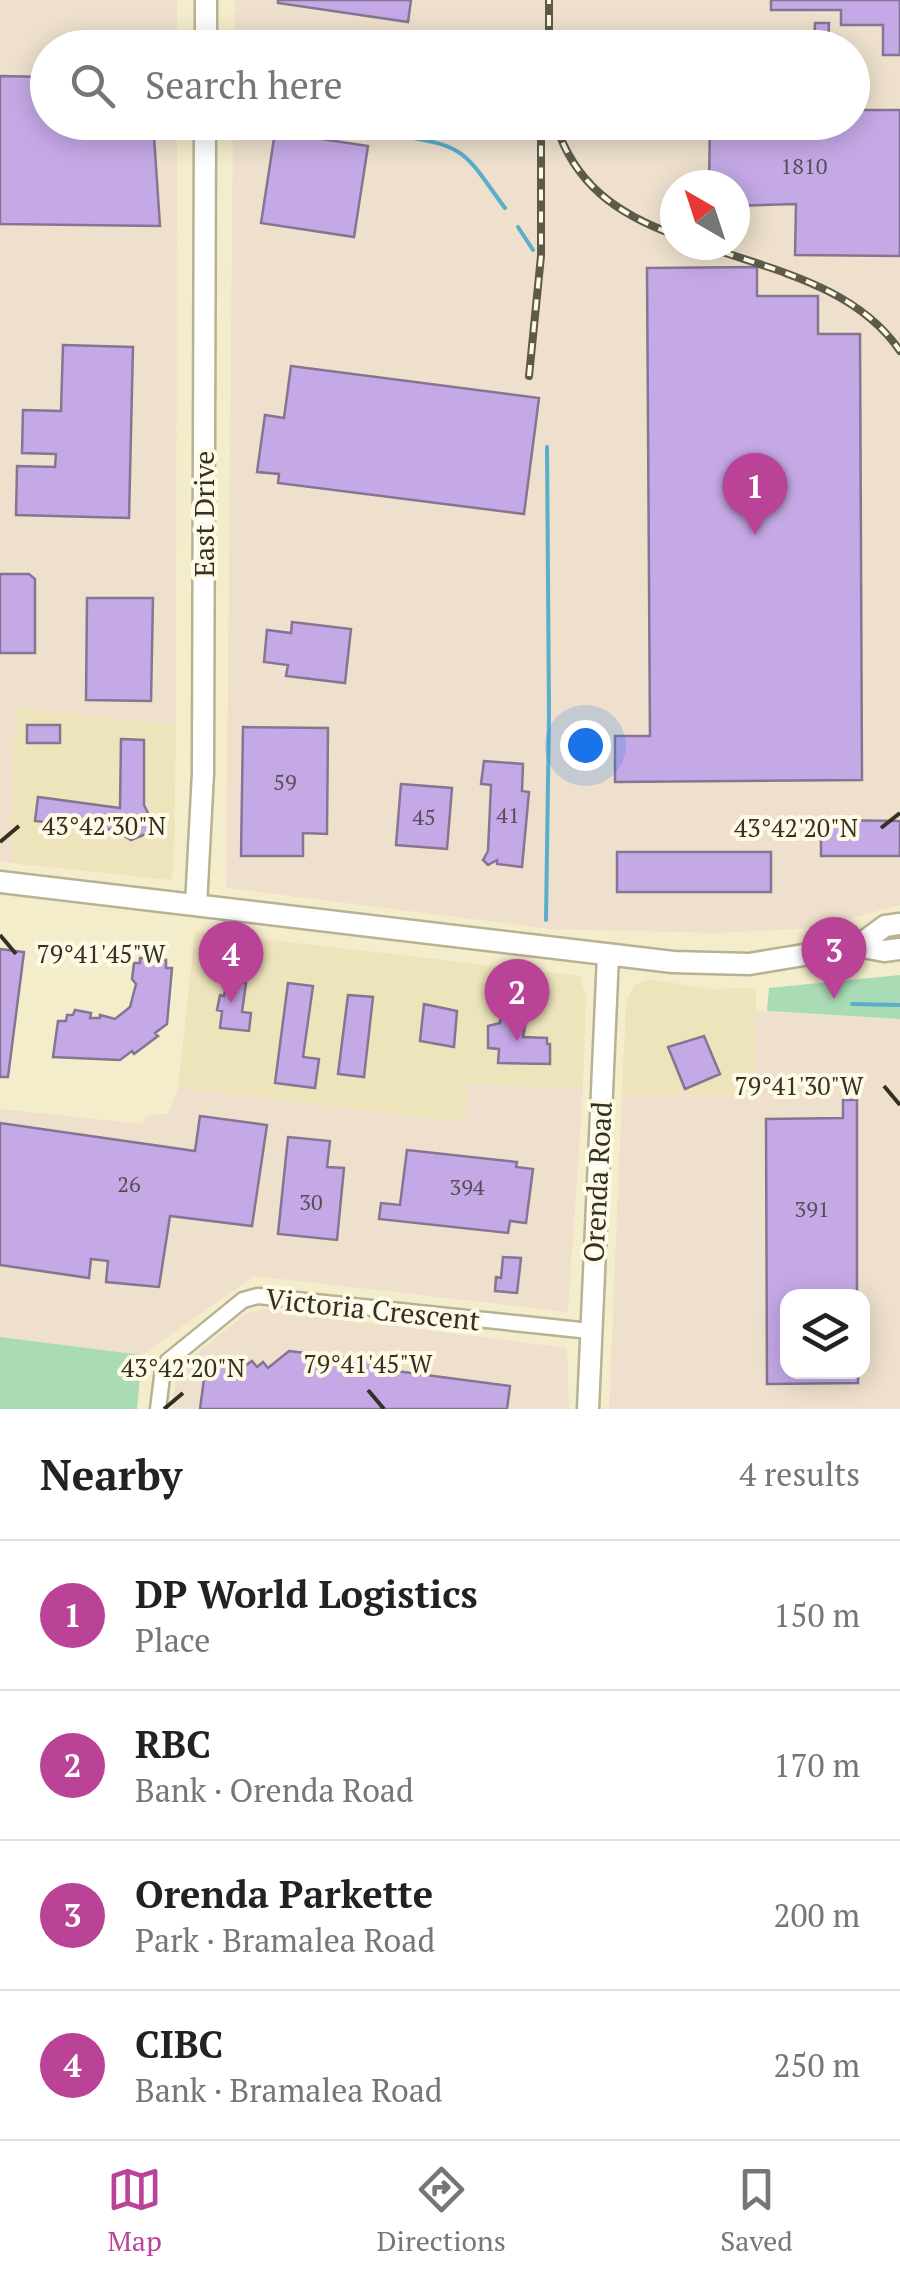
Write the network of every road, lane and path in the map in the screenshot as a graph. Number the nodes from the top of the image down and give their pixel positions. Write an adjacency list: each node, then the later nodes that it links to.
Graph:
1 (206, 0): 2 (street)
2 (206, 30)
3 (206, 140): 5 (street, East Drive)
4 (0, 882): 5 (street)
5 (196, 905): 9 (street)
6 (900, 924): 7 (street)
7 (858, 946): 8 (street); 9 (street)
8 (900, 949)
9 (608, 955): 10 (street, Orenda Road)
10 (590, 1331): 11 (street, Victoria Crescent); 12 (street, Orenda Road)
11 (158, 1409)
12 (588, 1409)

